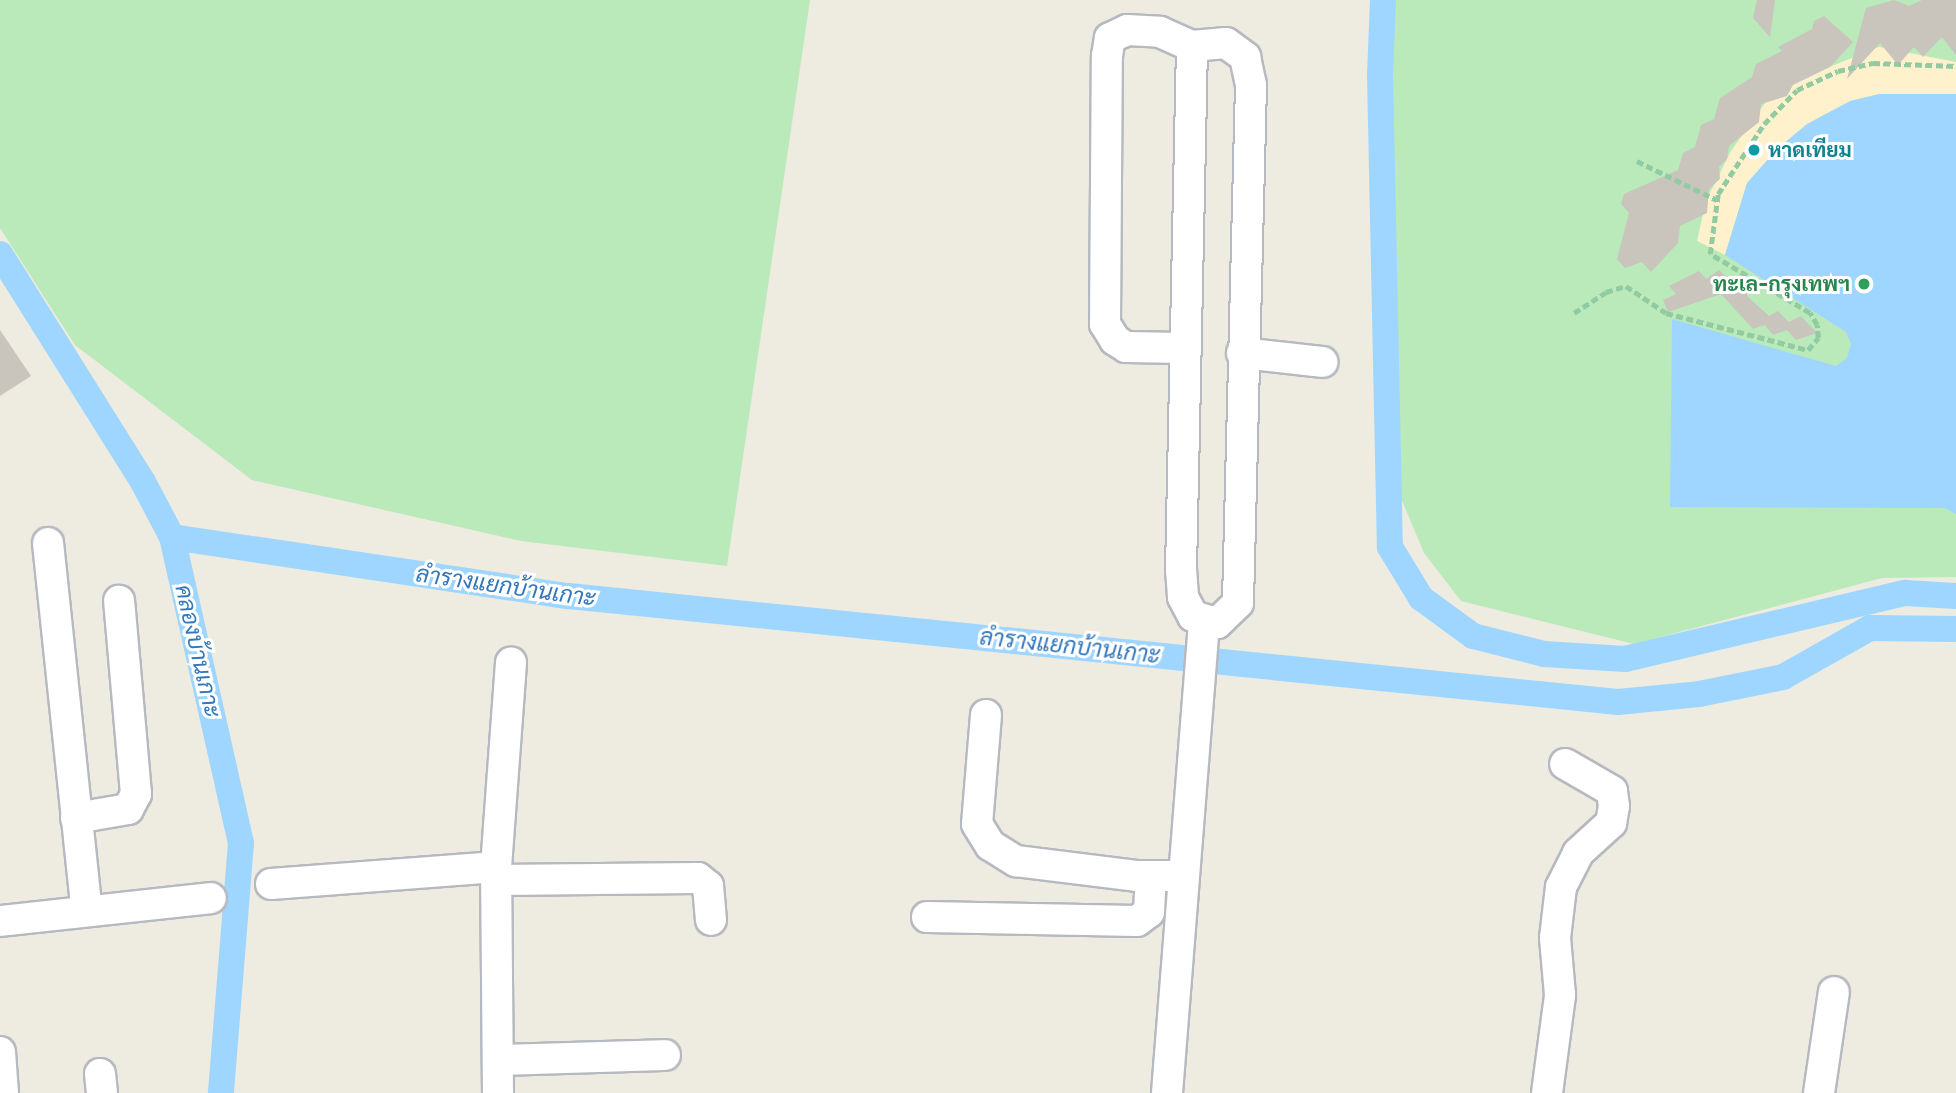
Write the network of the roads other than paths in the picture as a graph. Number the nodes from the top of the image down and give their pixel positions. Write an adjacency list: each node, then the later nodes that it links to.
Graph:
1 (1192, 46): 2 (street); 2 (street); 3 (street)
2 (1185, 348): 7 (street)
3 (1242, 353): 4 (street); 7 (street)
4 (1322, 362)
5 (48, 542): 11 (street)
6 (119, 601): 11 (street)
7 (1203, 633): 14 (street)
8 (510, 663): 12 (street)
9 (986, 715): 13 (street)
10 (1565, 764): 28 (street)
11 (76, 818): 17 (street)
12 (496, 874): 15 (street); 19 (street); 24 (street)
13 (1151, 876): 14 (street); 18 (street)
14 (1183, 876): 27 (street)
15 (271, 884)
16 (211, 898): 17 (street)
17 (87, 911): 20 (street)
18 (927, 917)
19 (711, 920)
20 (0, 921)
21 (1834, 992): 29 (street)
22 (0, 1052): 25 (street)
23 (665, 1055): 24 (street)
24 (499, 1060): 26 (street)
25 (3, 1093)
26 (498, 1093)
27 (1167, 1093)
28 (1547, 1093)
29 (1819, 1093)

